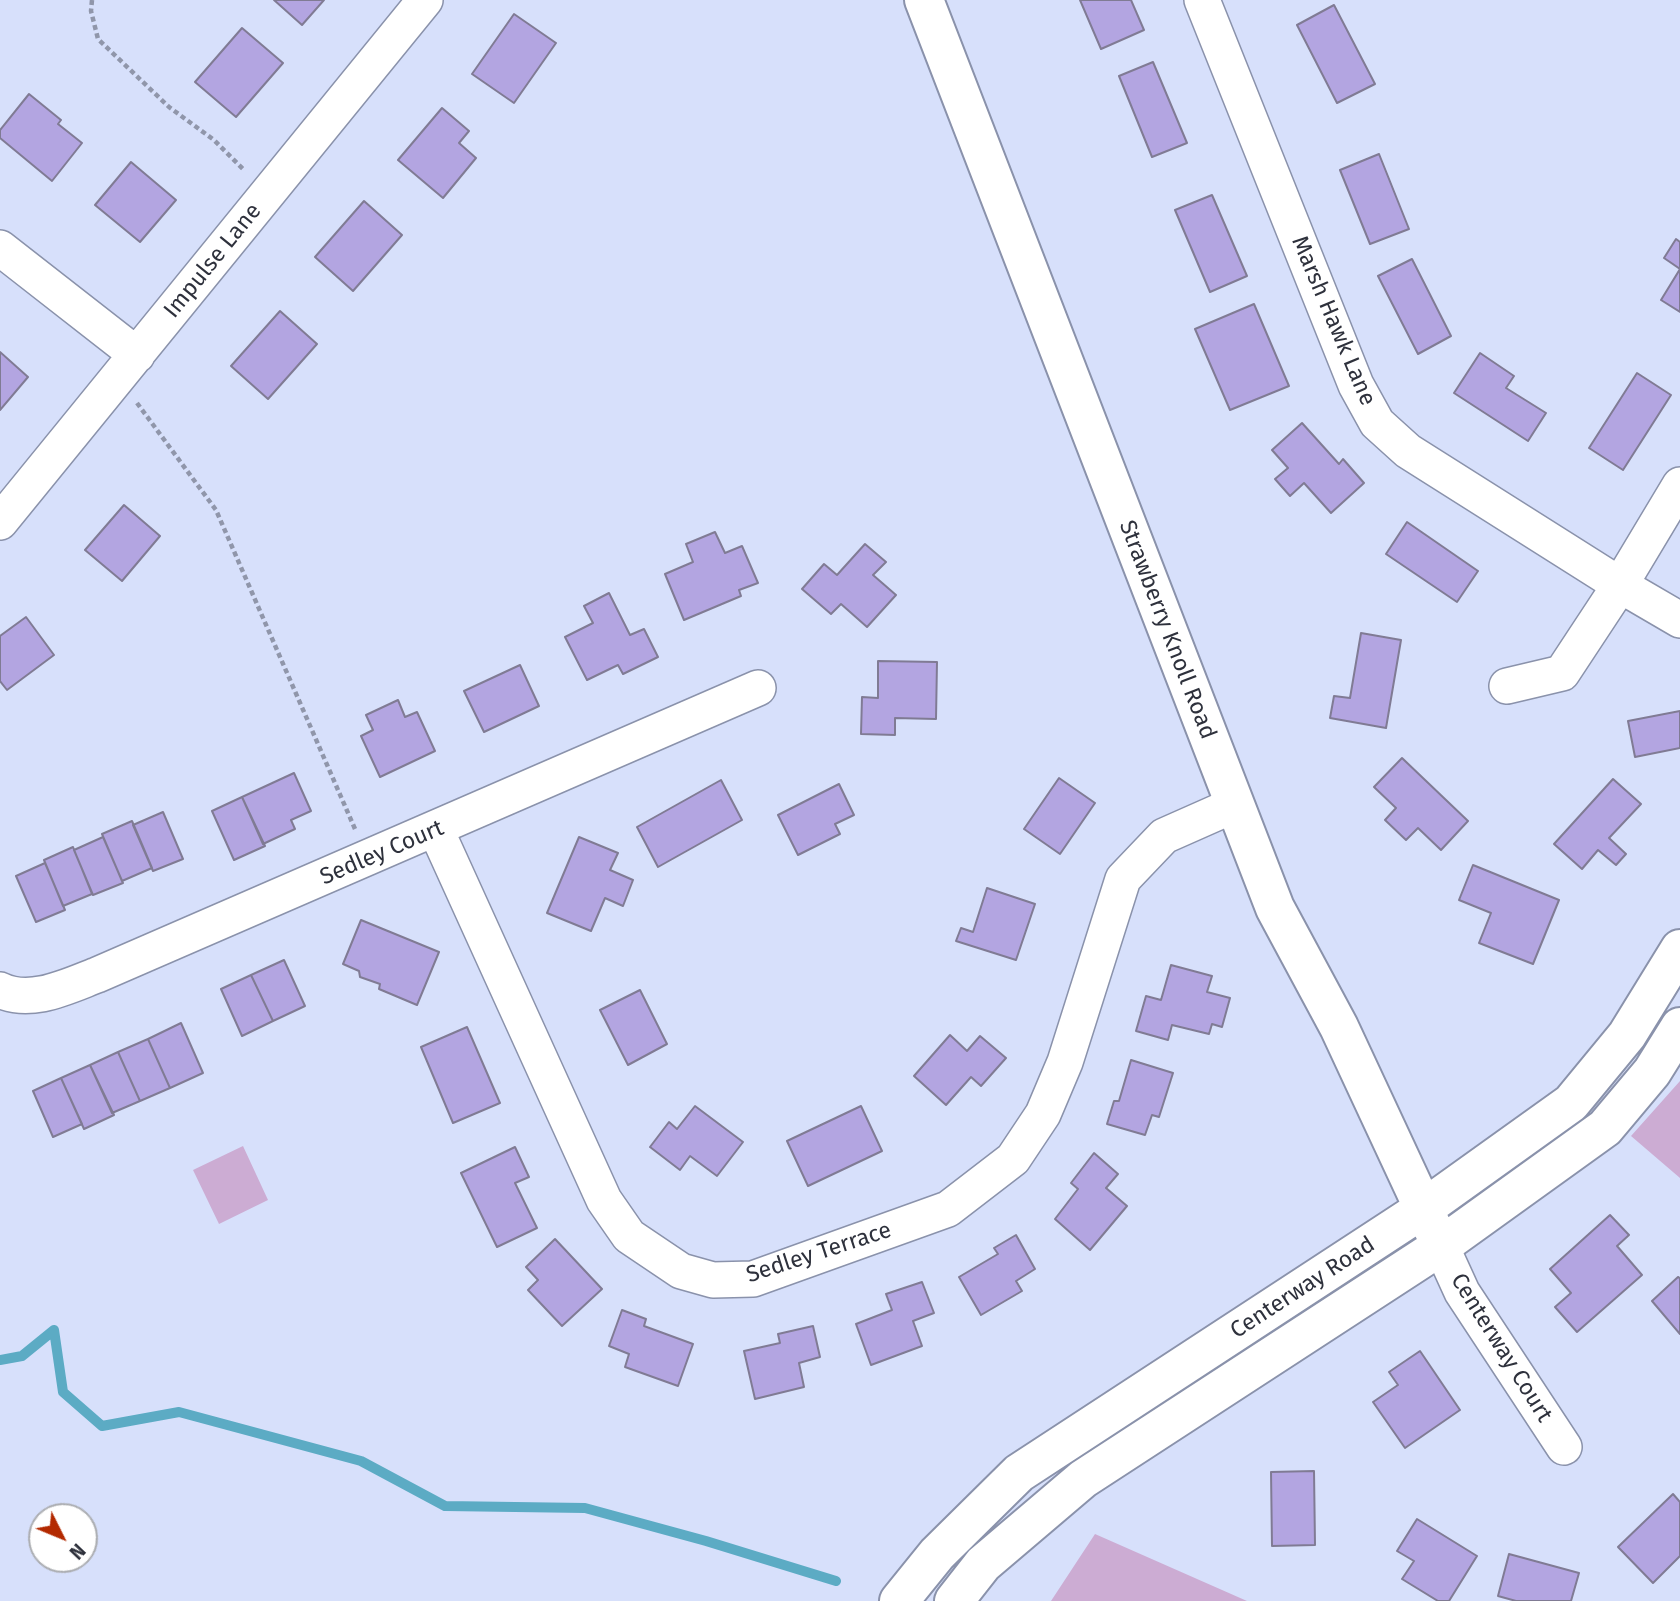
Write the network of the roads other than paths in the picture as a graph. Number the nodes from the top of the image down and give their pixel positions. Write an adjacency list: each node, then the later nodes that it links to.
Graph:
1 (425, 0): 5 (street, Impulse Lane)
2 (924, 0): 12 (street, Strawberry Knoll Road)
3 (1202, 0): 8 (street, Marsh Hawk Lane)
4 (0, 248): 5 (street)
5 (137, 355): 7 (street, Impulse Lane)
6 (1680, 485): 8 (street)
7 (0, 522)
8 (1620, 585): 9 (street, Marsh Hawk Lane); 10 (street)
9 (1680, 620)
10 (1507, 686)
11 (758, 688): 13 (street, Sedley Court)
12 (1234, 805): 13 (street, Sedley Terrace); 17 (street, Strawberry Knoll Road)
13 (436, 830): 15 (street, Sedley Court)
14 (1680, 949): 17 (street, Centerway Road)
15 (0, 990)
16 (1680, 1027): 18 (street, Centerway Road)
17 (1423, 1209): 18 (street, Strawberry Knoll Road); 20 (street, Centerway Road)
18 (1441, 1247): 19 (street, Centerway Court); 21 (street, Centerway Road)
19 (1564, 1447)
20 (899, 1601)
21 (954, 1601)

